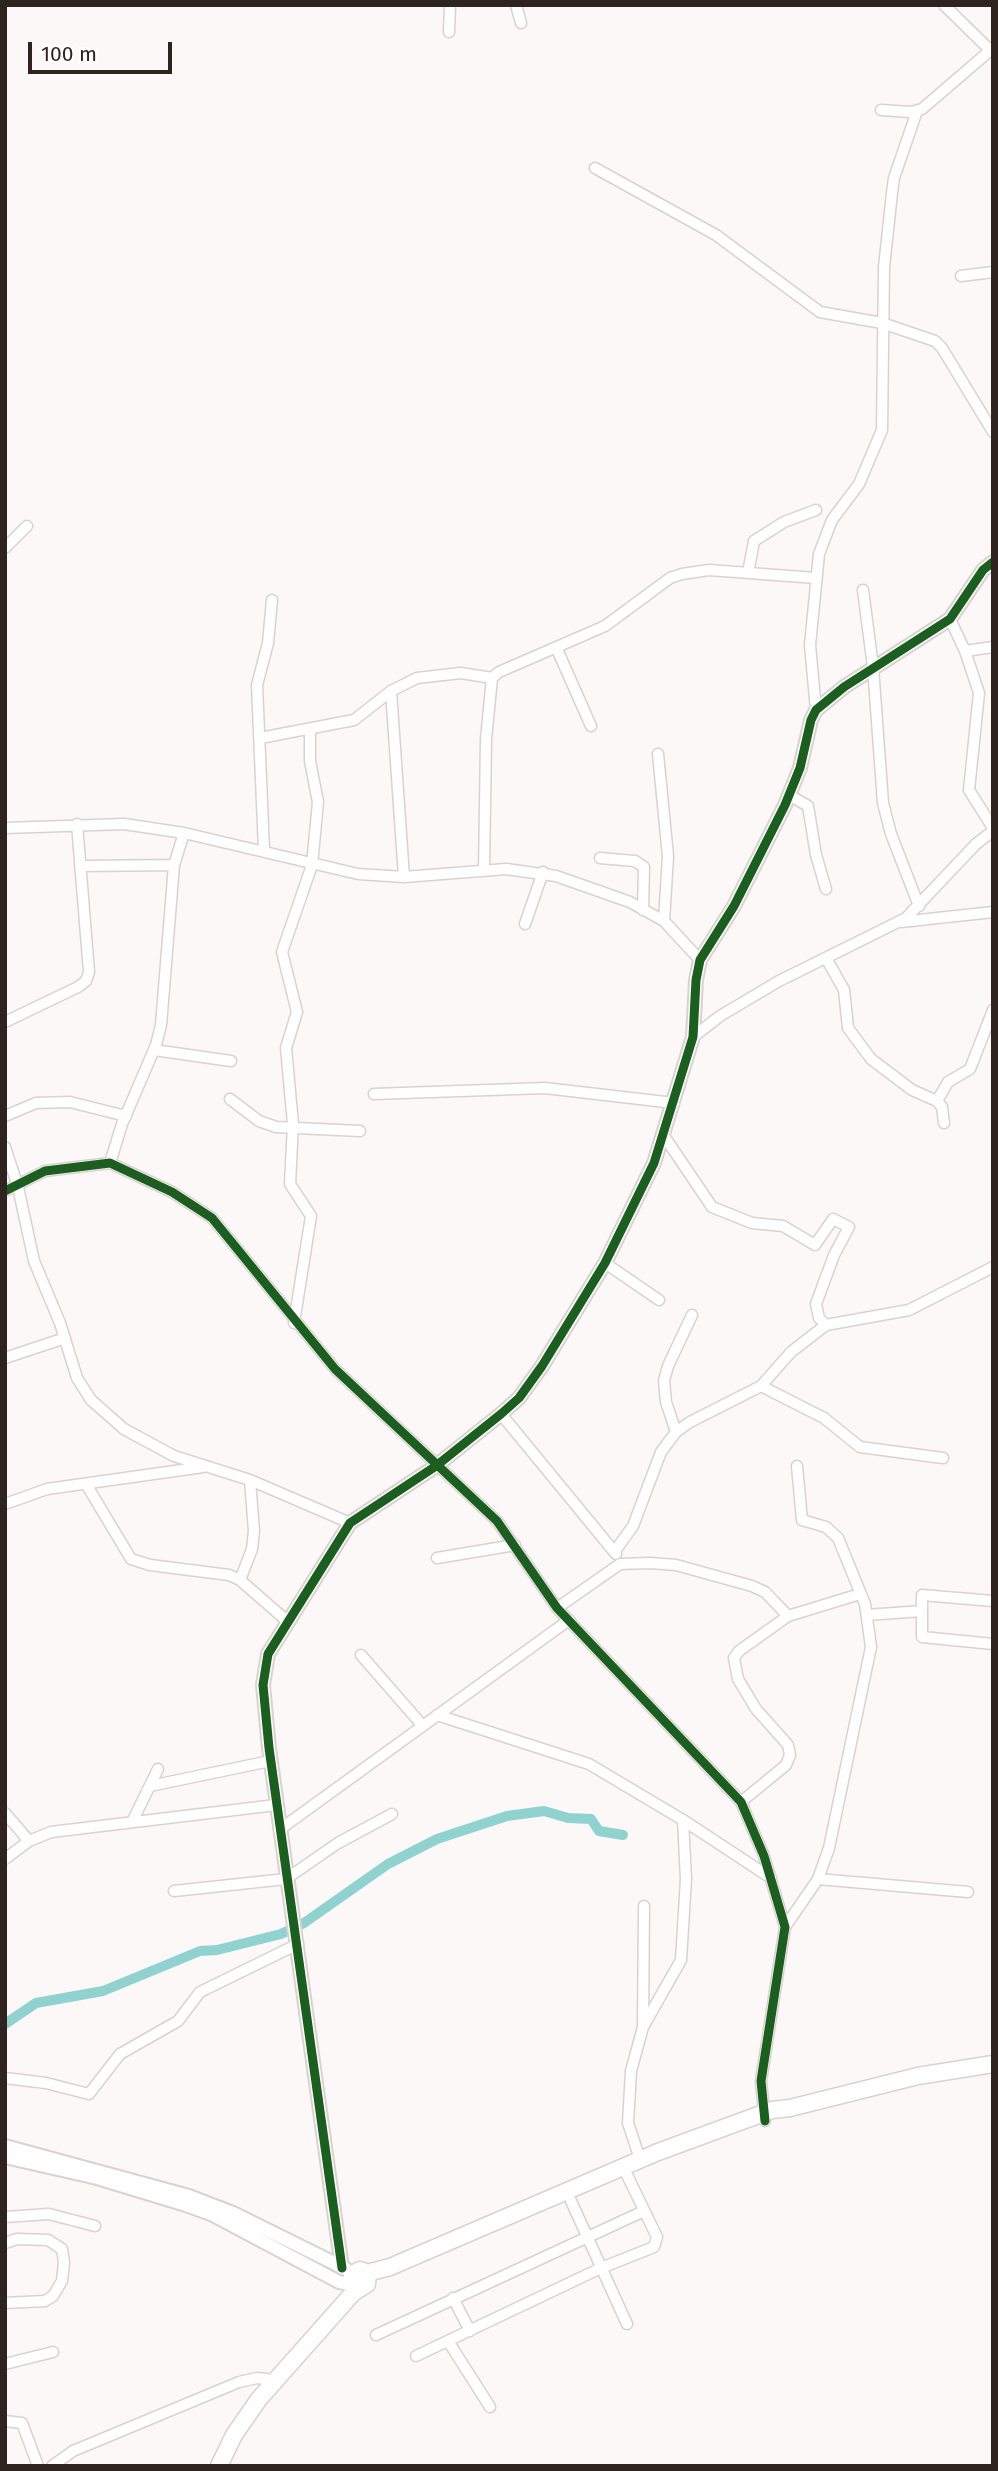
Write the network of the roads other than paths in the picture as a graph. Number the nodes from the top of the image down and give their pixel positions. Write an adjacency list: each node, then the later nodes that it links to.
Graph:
1 (450, 5): 5 (street)
2 (516, 5): 4 (street)
3 (944, 5): 6 (street)
4 (522, 23)
5 (449, 32)
6 (991, 49): 8 (street)
7 (881, 110): 8 (street)
8 (917, 111): 12 (street)
9 (595, 168): 12 (street)
10 (993, 272): 11 (street)
11 (961, 276)
12 (883, 323): 13 (street); 19 (street)
13 (993, 432)
14 (816, 510): 18 (street)
15 (27, 526): 16 (street)
16 (5, 548)
17 (993, 562): 22 (street)
18 (748, 573): 19 (street); 23 (street)
19 (816, 578): 29 (street)
20 (863, 590): 26 (street)
21 (272, 600): 32 (street)
22 (950, 619): 25 (street); 26 (street)
23 (556, 647): 27 (street); 30 (street)
24 (993, 647): 25 (street)
25 (965, 650): 37 (street)
26 (873, 667): 29 (street); 48 (street)
27 (492, 678): 28 (street); 44 (street)
28 (391, 691): 31 (street); 46 (street)
29 (816, 710): 34 (street)
30 (591, 726)
31 (310, 729): 32 (street); 41 (street)
32 (260, 738): 39 (street)
33 (658, 754): 51 (street)
34 (789, 795): 47 (street); 55 (street)
35 (76, 824): 36 (street); 38 (street); 43 (street)
36 (5, 828)
37 (993, 830): 48 (street)
38 (184, 833): 39 (street); 42 (street)
39 (264, 850): 41 (street)
40 (600, 858): 49 (street)
41 (312, 864): 46 (street); 68 (street)
42 (174, 865): 43 (street); 59 (street)
43 (80, 866): 57 (street)
44 (484, 871): 45 (street); 46 (street)
45 (543, 873): 49 (street); 53 (street)
46 (404, 877)
47 (826, 889)
48 (919, 906): 52 (street)
49 (643, 910): 51 (street)
50 (993, 912): 52 (street)
51 (664, 921): 55 (street)
52 (900, 922): 54 (street)
53 (525, 924)
54 (826, 958): 58 (street); 63 (street)
55 (700, 960): 58 (street)
56 (993, 1010): 63 (street)
57 (5, 1022)
58 (693, 1037): 64 (street)
59 (154, 1050): 60 (street); 66 (street)
60 (231, 1061)
61 (374, 1094): 64 (street)
62 (230, 1099): 68 (street)
63 (937, 1101): 67 (street)
64 (674, 1103): 70 (street)
65 (5, 1116): 66 (street)
66 (126, 1116): 72 (street)
67 (944, 1124)
68 (293, 1130): 69 (street); 79 (street)
69 (360, 1131)
70 (664, 1136): 75 (street); 80 (street)
71 (5, 1147): 73 (street)
72 (110, 1163): 73 (street); 79 (street)
73 (19, 1187): 74 (street); 81 (street)
74 (5, 1191)
75 (605, 1263): 77 (street); 84 (street)
76 (993, 1267): 80 (street)
77 (659, 1300)
78 (692, 1315): 85 (street)
79 (294, 1323): 89 (street)
80 (826, 1325): 83 (street)
81 (65, 1338): 82 (street); 88 (street)
82 (5, 1357)
83 (761, 1386): 85 (street); 86 (street)
84 (501, 1414): 89 (street); 95 (street)
85 (676, 1432): 95 (street)
86 (943, 1458)
87 (797, 1465): 99 (street)
88 (207, 1466): 90 (street); 91 (street)
89 (436, 1466): 93 (street); 94 (street)
90 (250, 1480): 93 (street); 98 (street)
91 (86, 1484): 92 (street); 98 (street)
92 (5, 1504)
93 (350, 1523): 106 (street)
94 (515, 1545): 96 (street); 101 (street)
95 (615, 1551): 97 (street)
96 (437, 1559)
97 (620, 1564): 101 (street); 104 (street)
98 (240, 1580): 106 (street)
99 (860, 1594): 103 (street); 104 (street)
100 (993, 1601): 102 (street)
101 (557, 1608): 105 (street)
102 (922, 1611): 103 (street); 107 (street)
103 (867, 1615): 125 (street)
104 (788, 1616): 114 (street)
105 (569, 1620): 109 (street); 114 (street)
106 (287, 1621): 111 (street)
107 (993, 1644)
108 (361, 1655): 110 (street)
109 (437, 1715): 110 (street); 118 (street)
110 (422, 1726): 120 (street)
111 (270, 1761): 113 (street); 115 (street)
112 (158, 1769): 113 (street)
113 (150, 1786): 119 (street)
114 (741, 1802): 123 (street)
115 (276, 1805): 119 (street); 120 (street)
116 (5, 1813): 121 (street)
117 (392, 1814): 124 (street)
118 (683, 1820): 123 (street); 131 (street)
119 (132, 1822): 121 (street)
120 (279, 1830): 124 (street)
121 (29, 1841): 122 (street)
122 (5, 1859)
123 (771, 1878): 129 (street)
124 (286, 1879): 126 (street); 130 (street)
125 (818, 1879): 127 (street); 129 (street)
126 (174, 1891)
127 (968, 1892)
128 (644, 1906): 131 (street)
129 (785, 1927): 134 (street)
130 (298, 1944): 133 (street); 146 (street)
131 (643, 2027): 137 (street)
132 (993, 2064): 134 (highway)
133 (5, 2078)
134 (764, 2117): 137 (highway); 138 (highway)
135 (5, 2146): 146 (street)
136 (5, 2157): 146 (street)
137 (640, 2160): 146 (highway)
138 (627, 2175): 139 (highway); 140 (street)
139 (571, 2201): 143 (street); 146 (highway)
140 (644, 2211): 143 (street); 145 (street)
141 (5, 2217): 142 (street)
142 (95, 2226)
143 (588, 2237): 145 (street); 147 (street)
144 (5, 2243): 148 (street)
145 (601, 2268): 149 (street); 150 (street)
146 (358, 2278): 156 (highway)
147 (453, 2298): 150 (street); 151 (street)
148 (5, 2303)
149 (626, 2324)
150 (470, 2331): 152 (street)
151 (376, 2335)
152 (448, 2341): 154 (street); 157 (street)
153 (53, 2352): 155 (street)
154 (416, 2356)
155 (5, 2364)
156 (275, 2381): 160 (street); 161 (highway)
157 (491, 2407)
158 (5, 2421): 159 (street)
159 (38, 2466)
160 (52, 2466)
161 (219, 2466)

